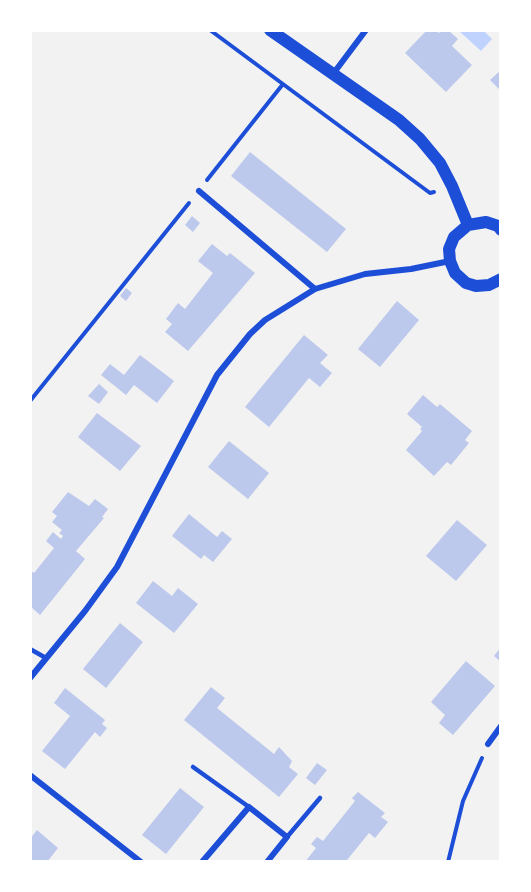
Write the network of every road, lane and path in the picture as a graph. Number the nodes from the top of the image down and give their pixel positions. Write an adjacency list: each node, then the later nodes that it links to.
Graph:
1 (210, 30): 5 (path)
2 (270, 30): 4 (main road)
3 (366, 30): 4 (street)
4 (333, 74): 6 (main road)
5 (283, 84): 6 (path); 7 (path)
6 (452, 186): 8 (main road)
7 (199, 191): 12 (street); 13 (path)
8 (468, 225): 9 (main road); 10 (main road)
9 (501, 230)
10 (450, 261): 11 (main road); 12 (street)
11 (501, 279)
12 (315, 289): 15 (street)
13 (30, 401)
14 (30, 649): 15 (lane)
15 (46, 658): 16 (street)
16 (30, 678)
17 (501, 726): 18 (street)
18 (489, 744): 27 (path)
19 (193, 767): 22 (lane)
20 (30, 775): 24 (street)
21 (320, 798): 23 (lane)
22 (249, 807): 23 (street); 25 (street)
23 (287, 837): 26 (street)
24 (141, 862)
25 (202, 862)
26 (267, 862)
27 (448, 862)

